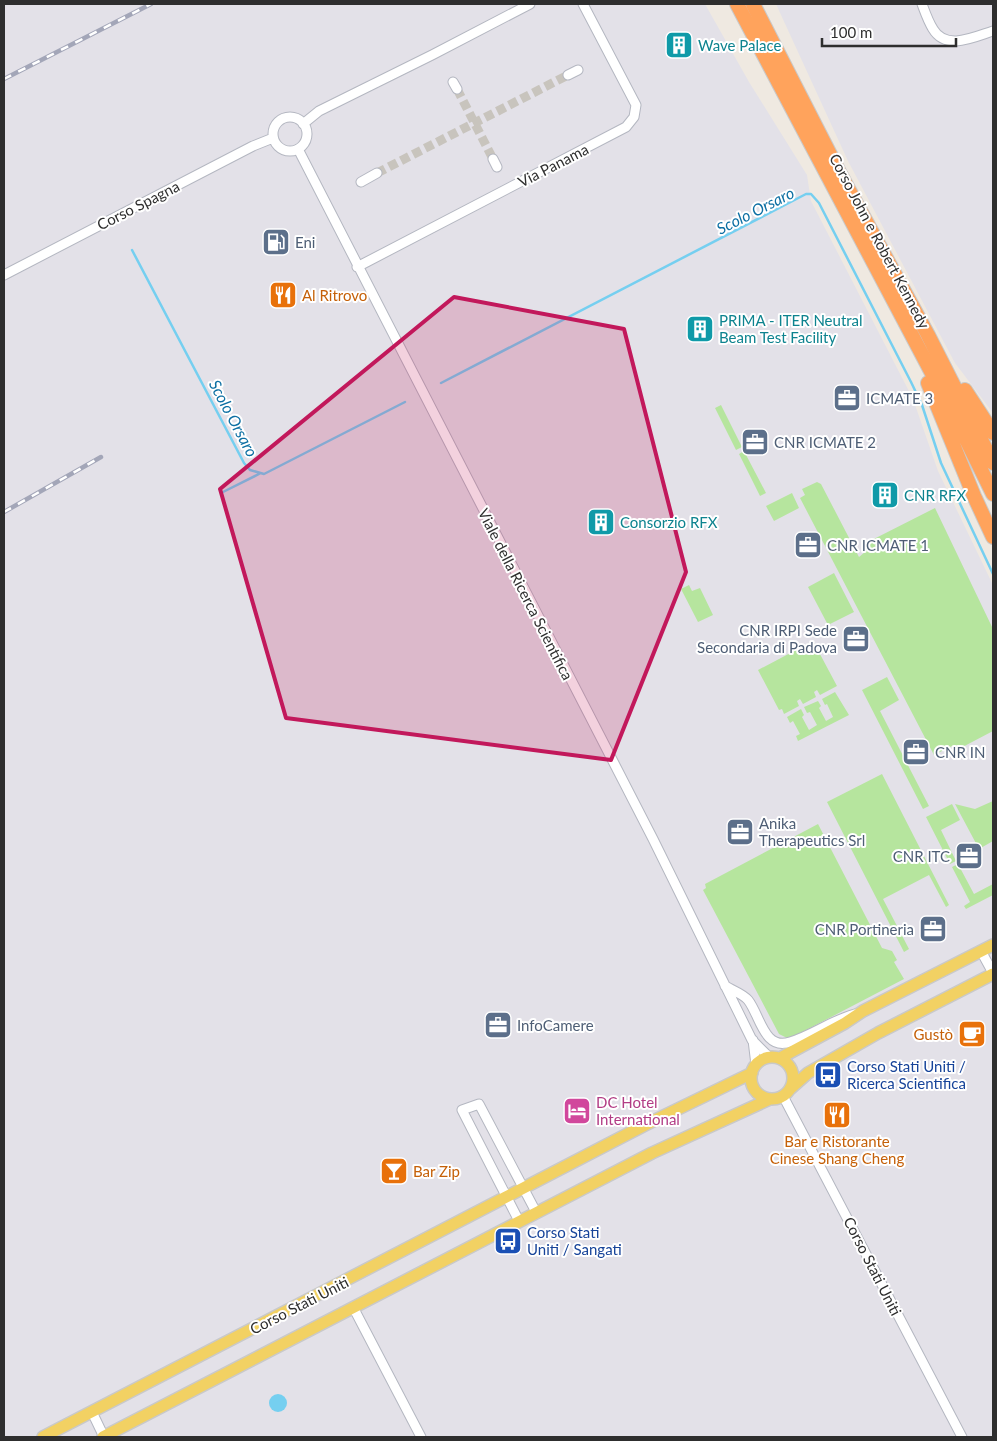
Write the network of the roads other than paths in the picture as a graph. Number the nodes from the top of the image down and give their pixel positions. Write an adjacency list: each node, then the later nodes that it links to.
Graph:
1 (530, 4): 9 (street)
2 (583, 4): 14 (street, Via Panama)
3 (737, 4): 16 (highway, Corso John e Robert Kennedy)
4 (753, 4): 17 (highway, Corso John e Robert Kennedy)
5 (922, 4): 6 (street)
6 (993, 31)
7 (578, 70): 8 (street)
8 (568, 76)
9 (303, 124): 10 (street); 11 (street)
10 (273, 138): 11 (street); 15 (street, Corso Spagna)
11 (298, 149): 14 (street, Viale della Ricerca Scientifica)
12 (377, 174): 13 (street)
13 (361, 182)
14 (357, 267): 25 (street, Viale della Ricerca Scientifica)
15 (4, 274)
16 (898, 308): 20 (highway, Corso John e Robert Kennedy); 21 (highway)
17 (928, 335): 18 (highway); 19 (highway, Corso John e Robert Kennedy)
18 (993, 433)
19 (993, 463)
20 (993, 494)
21 (993, 537)
22 (993, 944): 23 (main road)
23 (981, 951): 24 (street); 26 (main road)
24 (993, 973): 30 (main road)
25 (725, 986): 26 (street); 27 (street, Viale della Ricerca Scientifica)
26 (863, 1011): 28 (main road)
27 (752, 1040): 28 (street, Viale della Ricerca Scientifica); 29 (street, Viale della Ricerca Scientifica)
28 (774, 1058): 29 (main road); 30 (main road)
29 (754, 1069): 31 (main road); 32 (main road, Corso Stati Uniti)
30 (787, 1092): 31 (main road); 41 (street, Corso Stati Uniti)
31 (770, 1099): 34 (main road, Corso Stati Uniti)
32 (523, 1188): 33 (main road, Corso Stati Uniti); 33 (street); 34 (street)
33 (506, 1197): 35 (street); 37 (main road, Corso Stati Uniti)
34 (536, 1212): 35 (main road, Corso Stati Uniti)
35 (518, 1221): 36 (main road, Corso Stati Uniti)
36 (353, 1307): 39 (main road, Corso Stati Uniti); 40 (street, Corso Stati Uniti)
37 (92, 1412): 38 (main road, Corso Stati Uniti); 39 (street, Corso Stati Uniti)
38 (43, 1437)
39 (103, 1437)
40 (421, 1437)
41 (962, 1437)

